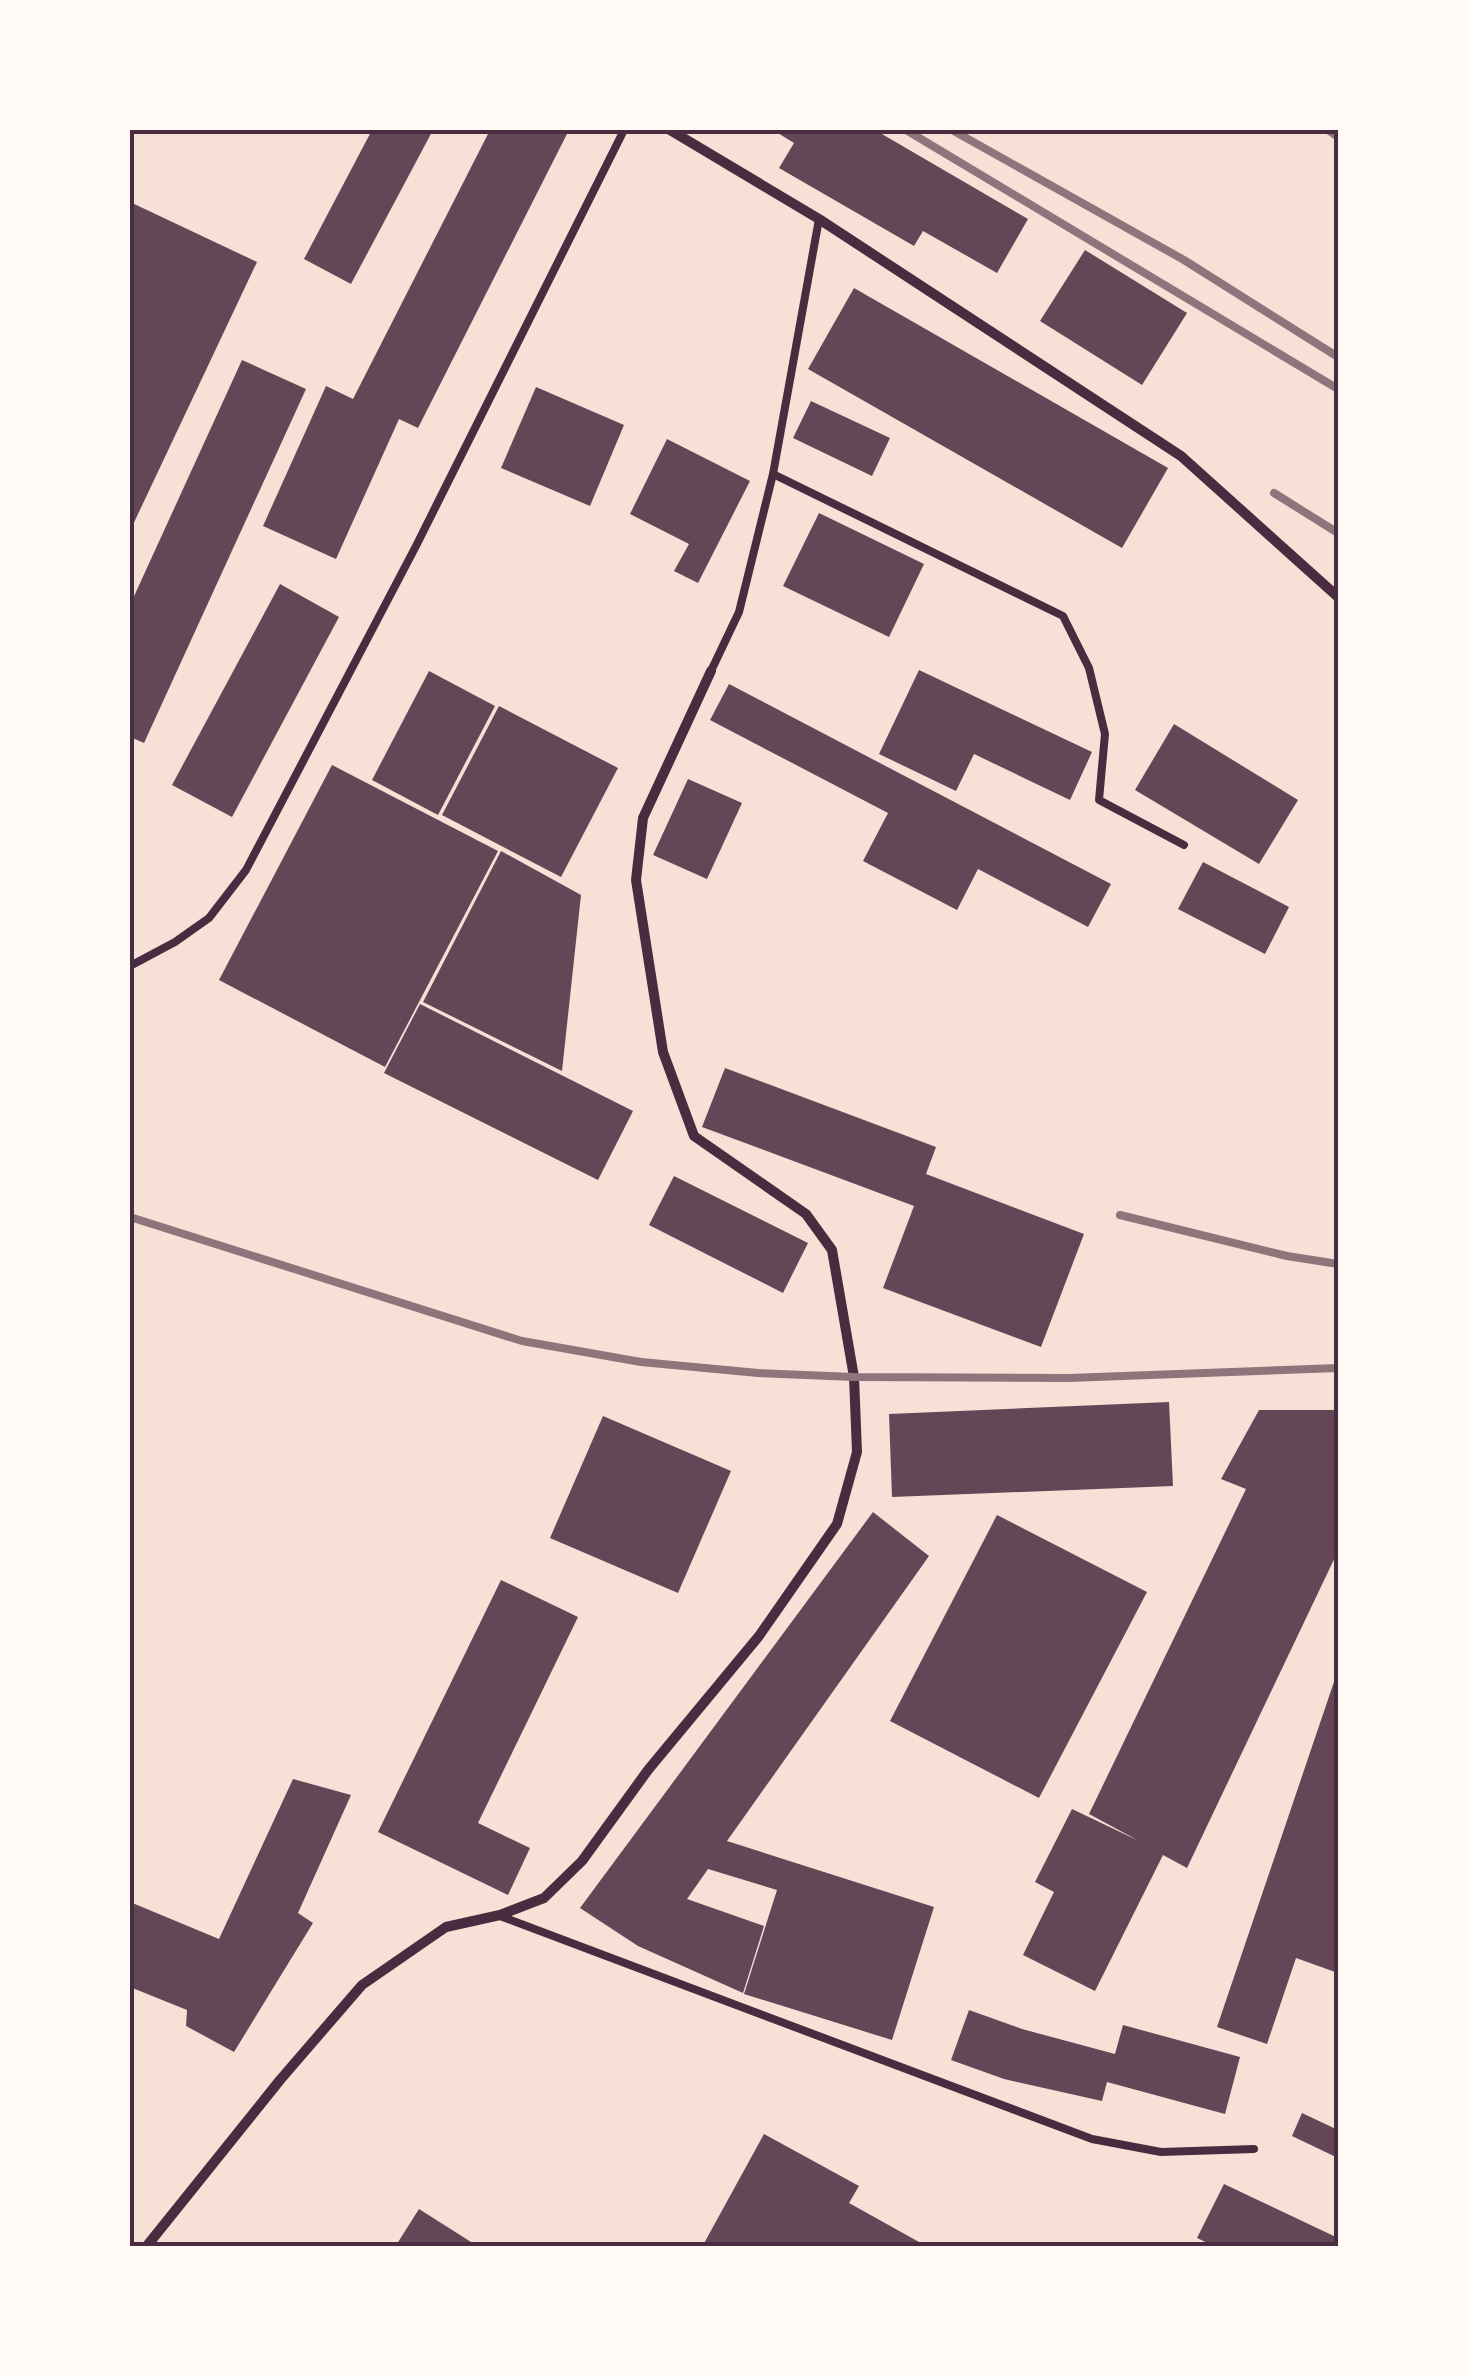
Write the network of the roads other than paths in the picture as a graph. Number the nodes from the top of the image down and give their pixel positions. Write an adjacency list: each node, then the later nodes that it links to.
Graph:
1 (624, 130): 8 (lane)
2 (670, 130): 3 (street)
3 (819, 219): 4 (lane); 5 (street)
4 (773, 474): 6 (lane); 7 (lane)
5 (1338, 597)
6 (711, 671): 9 (street)
7 (1184, 845)
8 (130, 966)
9 (500, 1916): 10 (lane); 11 (street)
10 (1254, 2149)
11 (146, 2247)

